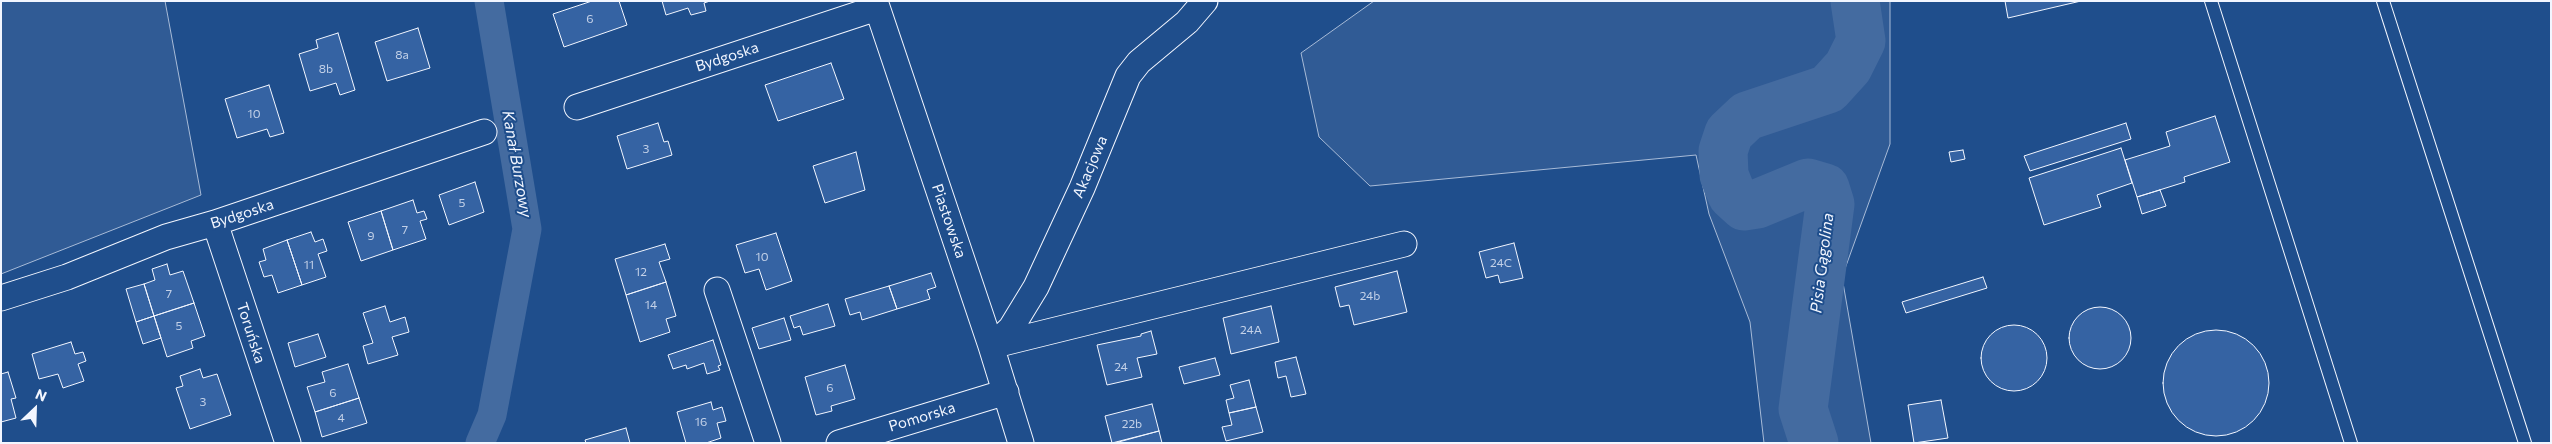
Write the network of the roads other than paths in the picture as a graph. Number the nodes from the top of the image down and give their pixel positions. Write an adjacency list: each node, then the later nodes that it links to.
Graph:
1 (1205, 1): 11 (street, Akacjowa)
2 (2211, 1): 17 (lane)
3 (2383, 1): 18 (lane)
4 (876, 5): 5 (street, Bydgoska); 11 (street, Piastowska)
5 (577, 107)
6 (484, 132): 7 (street, Bydgoska)
7 (215, 224): 10 (street, Bydgoska); 13 (street, Toruńska)
8 (1404, 244): 11 (street)
9 (717, 290): 14 (street)
10 (1, 298)
11 (991, 346): 12 (street, Piastowska)
12 (1006, 392): 15 (street, Pomorska); 16 (street, Piastowska)
13 (288, 443)
14 (768, 443)
15 (839, 443)
16 (1020, 443)
17 (2351, 443)
18 (2525, 443)

